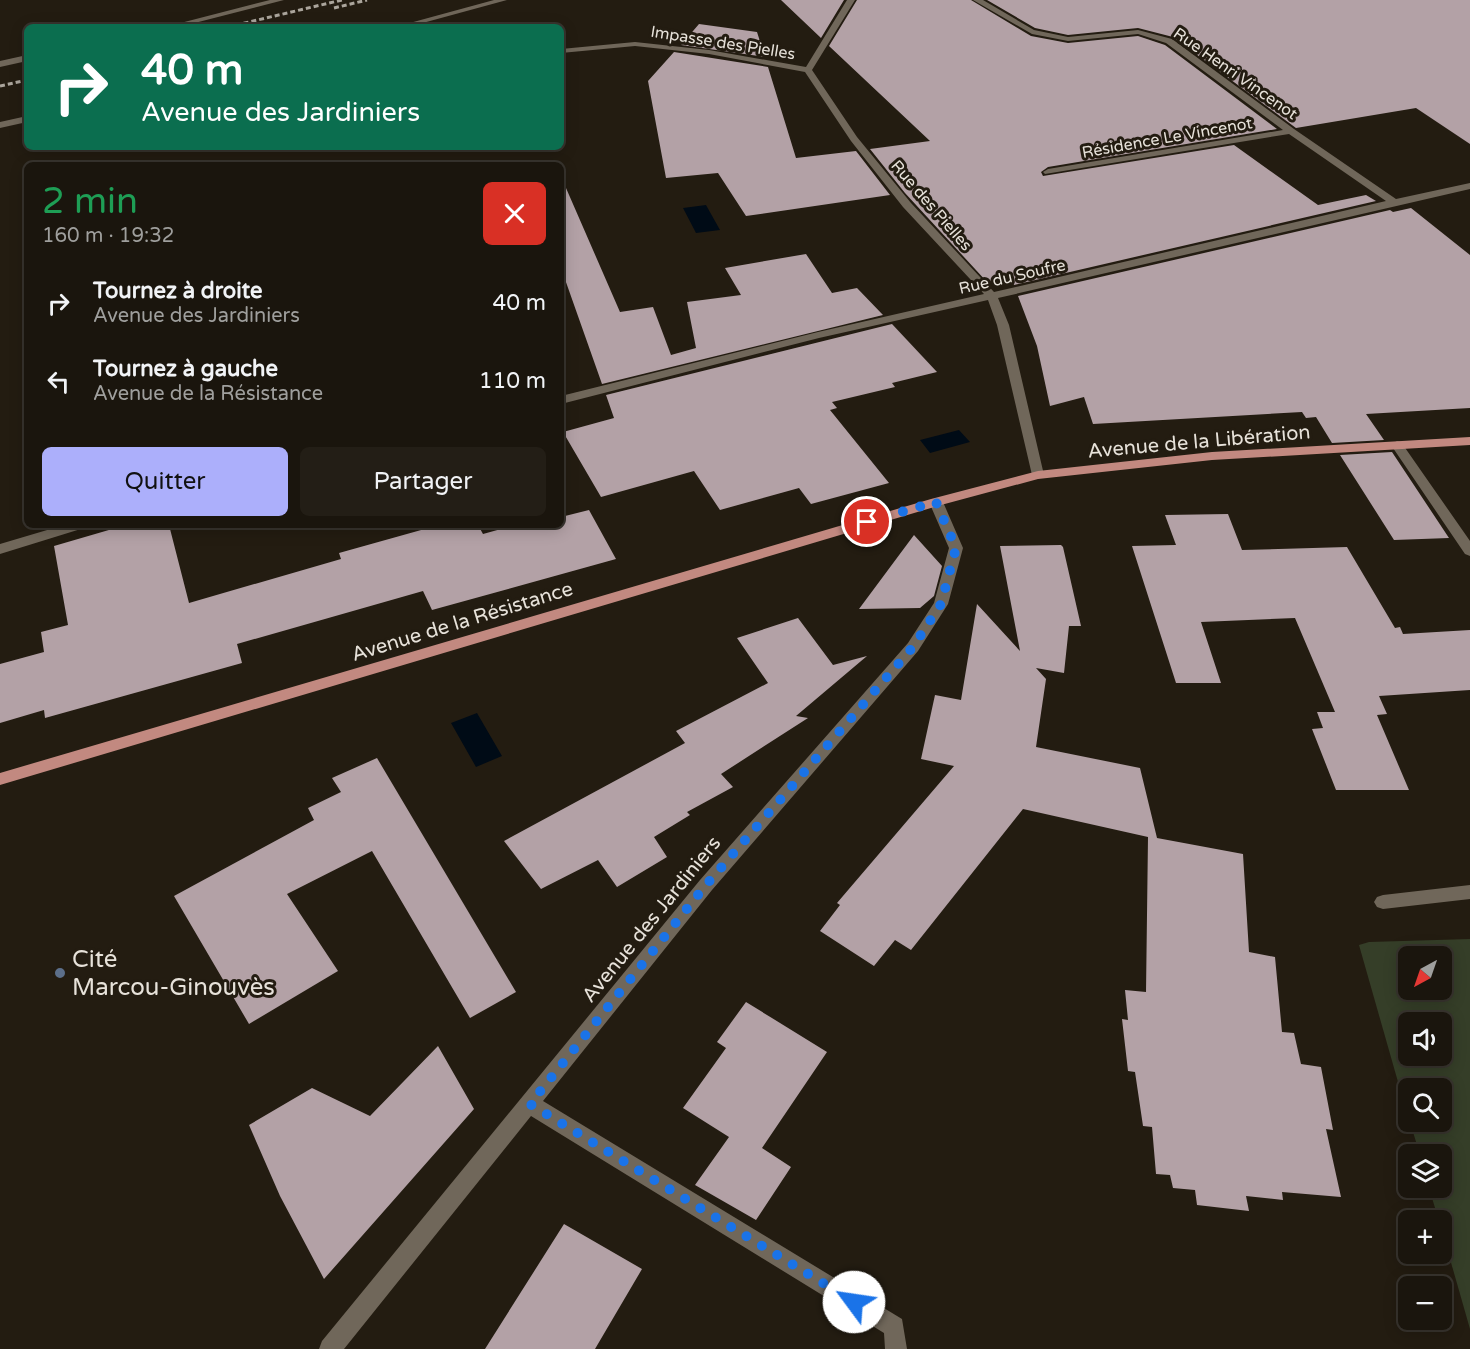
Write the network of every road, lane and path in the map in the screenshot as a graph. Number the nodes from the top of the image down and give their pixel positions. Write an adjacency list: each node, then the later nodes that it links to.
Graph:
1 (280, 0): 5 (street)
2 (503, 0): 6 (street)
3 (851, 0): 10 (street)
4 (977, 0): 13 (street, Rue Henri Vincenot)
5 (181, 24)
6 (411, 24)
7 (564, 51): 10 (street, Impasse des Pielles)
8 (24, 59): 9 (street)
9 (0, 64)
10 (808, 70): 17 (street, Rue des Pielles)
11 (24, 120): 12 (street)
12 (0, 125)
13 (1291, 131): 14 (street, Résidence Le Vincenot); 16 (street, Rue Henri Vincenot)
14 (1048, 172)
15 (1470, 186): 16 (street, Rue du Soufre)
16 (1394, 202): 17 (street, Rue du Soufre)
17 (992, 297): 18 (street, Rue du Soufre); 21 (street, Rue des Pielles)
18 (564, 399)
19 (1470, 441): 20 (main road, Avenue de la Libération)
20 (1397, 445): 21 (main road, Avenue de la Libération); 25 (street)
21 (1038, 475): 22 (main road, Avenue de la Libération)
22 (936, 502): 26 (main road, Avenue de la Résistance); 29 (street, Avenue des Jardiniers)
23 (69, 528): 24 (street)
24 (0, 549)
25 (1470, 551)
26 (0, 779)
27 (1470, 892): 28 (street)
28 (1383, 902)
29 (530, 1104): 30 (street, Avenue des Jardiniers); 31 (street)
30 (330, 1349)
31 (896, 1349)

